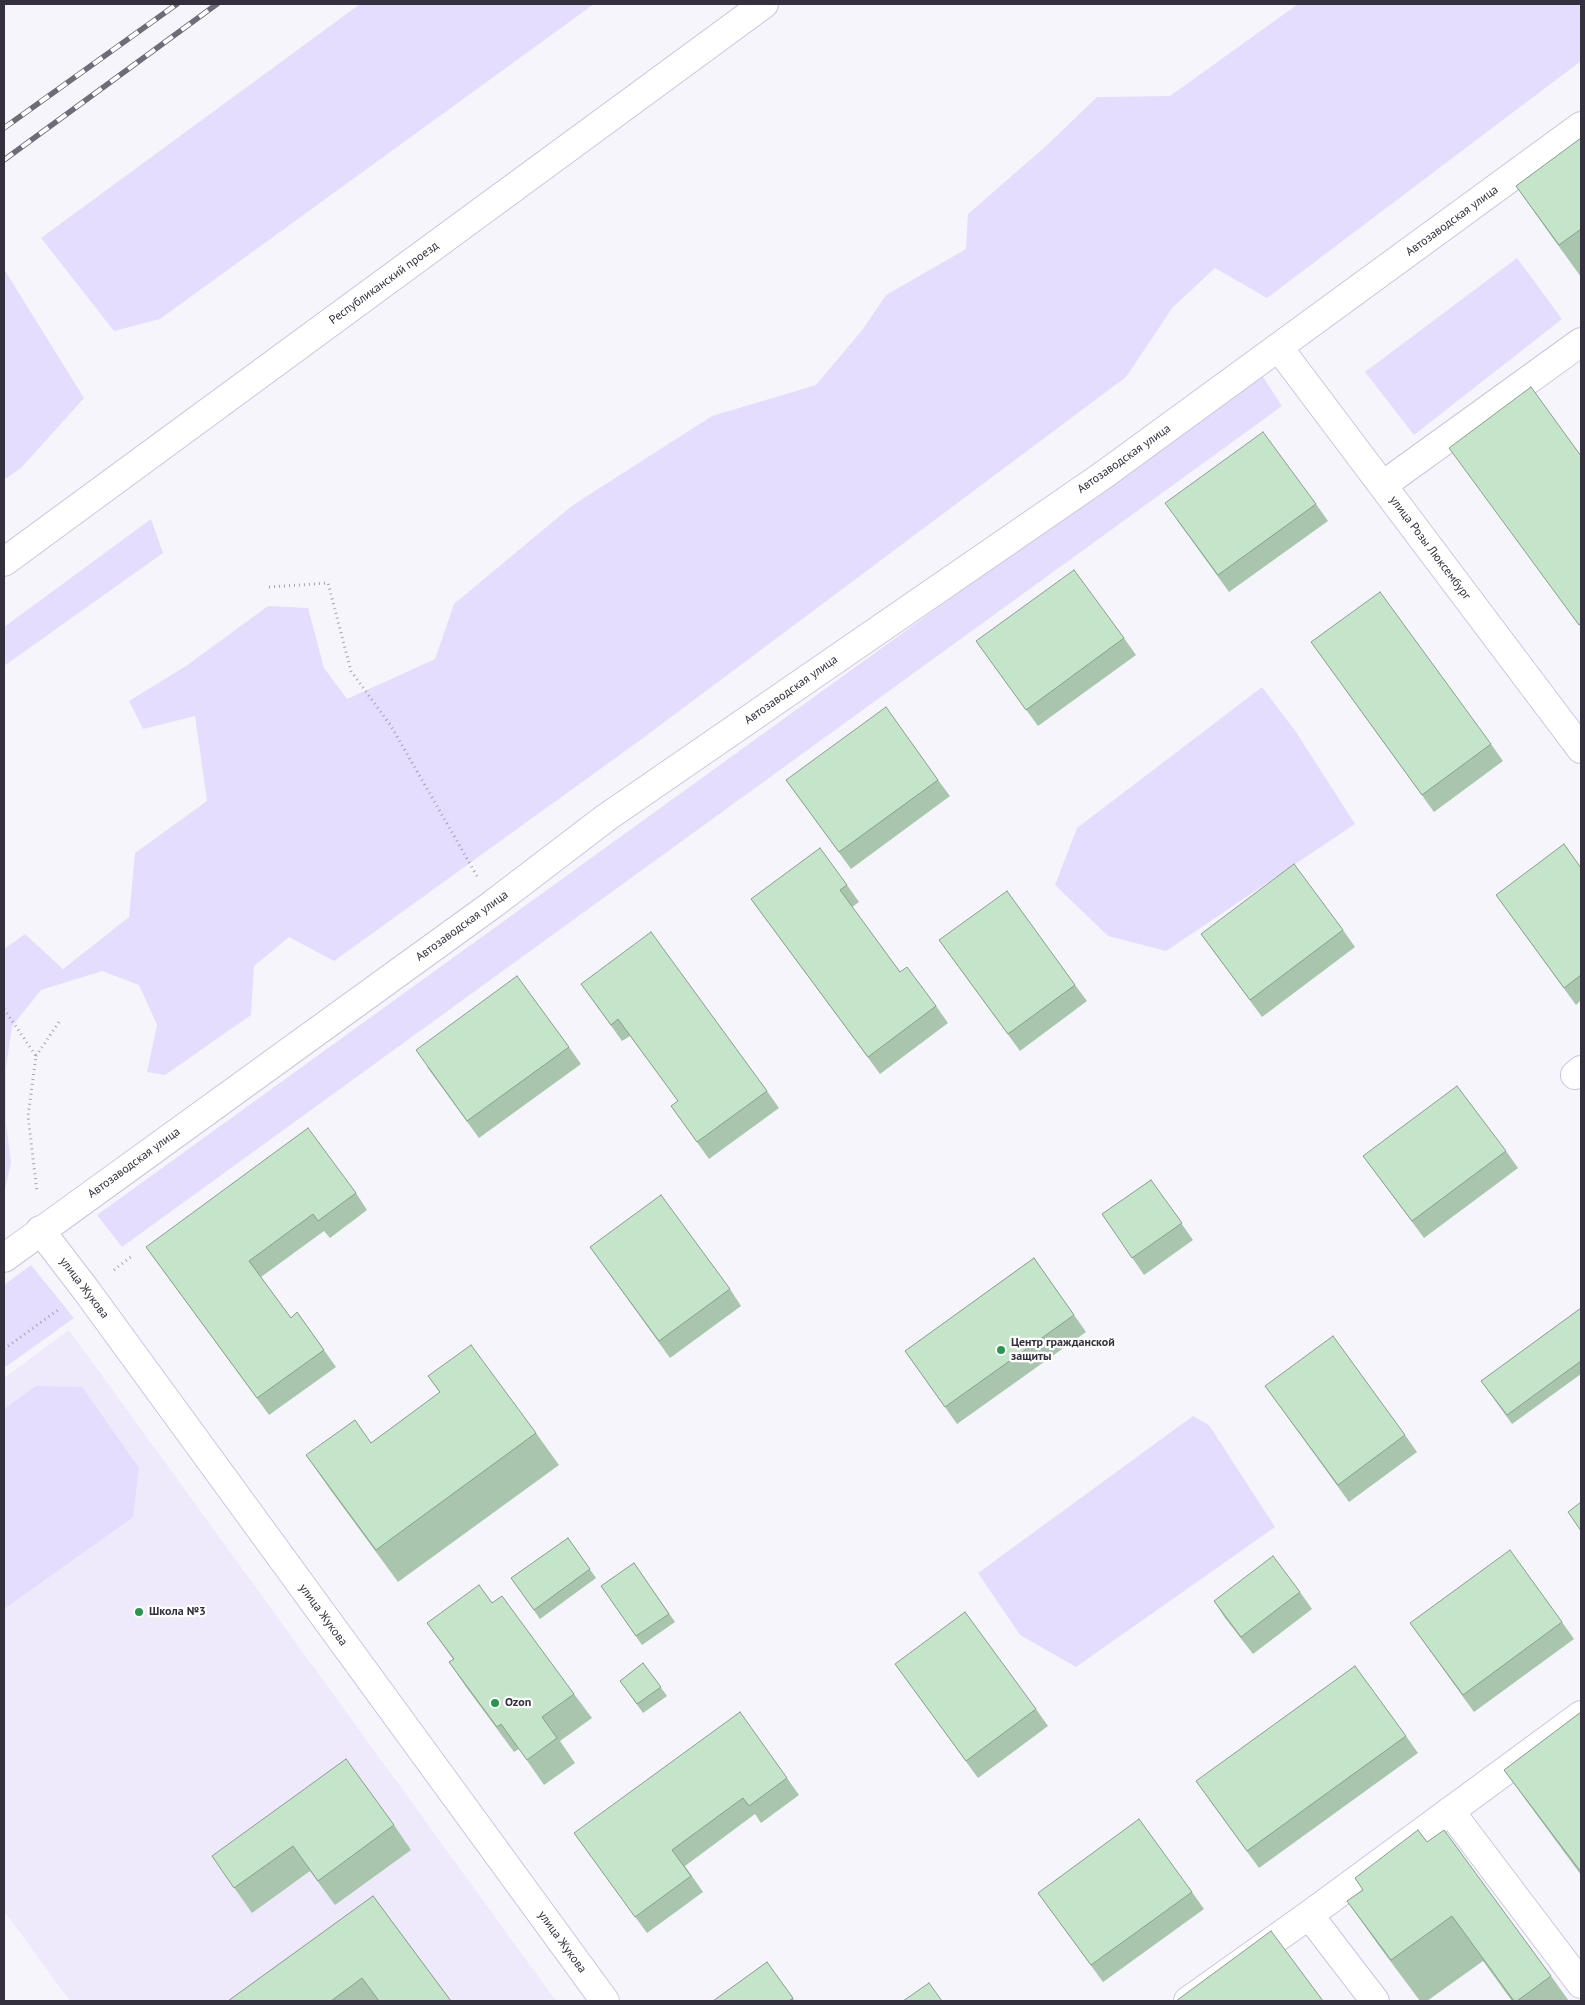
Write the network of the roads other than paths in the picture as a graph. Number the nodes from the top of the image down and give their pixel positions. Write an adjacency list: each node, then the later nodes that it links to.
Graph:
1 (764, 4): 6 (street, Республиканский проезд)
2 (1581, 126): 4 (street, Автозаводская улица)
3 (1581, 342): 5 (street)
4 (1279, 348): 5 (street, улица Розы Люксембург); 8 (street, Автозаводская улица)
5 (1383, 486): 7 (street, улица Розы Люксембург)
6 (4, 562)
7 (1581, 749)
8 (40, 1230): 9 (street, Автозаводская улица); 14 (street, улица Жукова)
9 (4, 1258)
10 (1581, 1715): 11 (street)
11 (1450, 1811): 12 (street); 13 (street)
12 (1309, 1915): 15 (street); 16 (street)
13 (1581, 1984)
14 (605, 2001)
15 (1188, 2001)
16 (1375, 2001)

